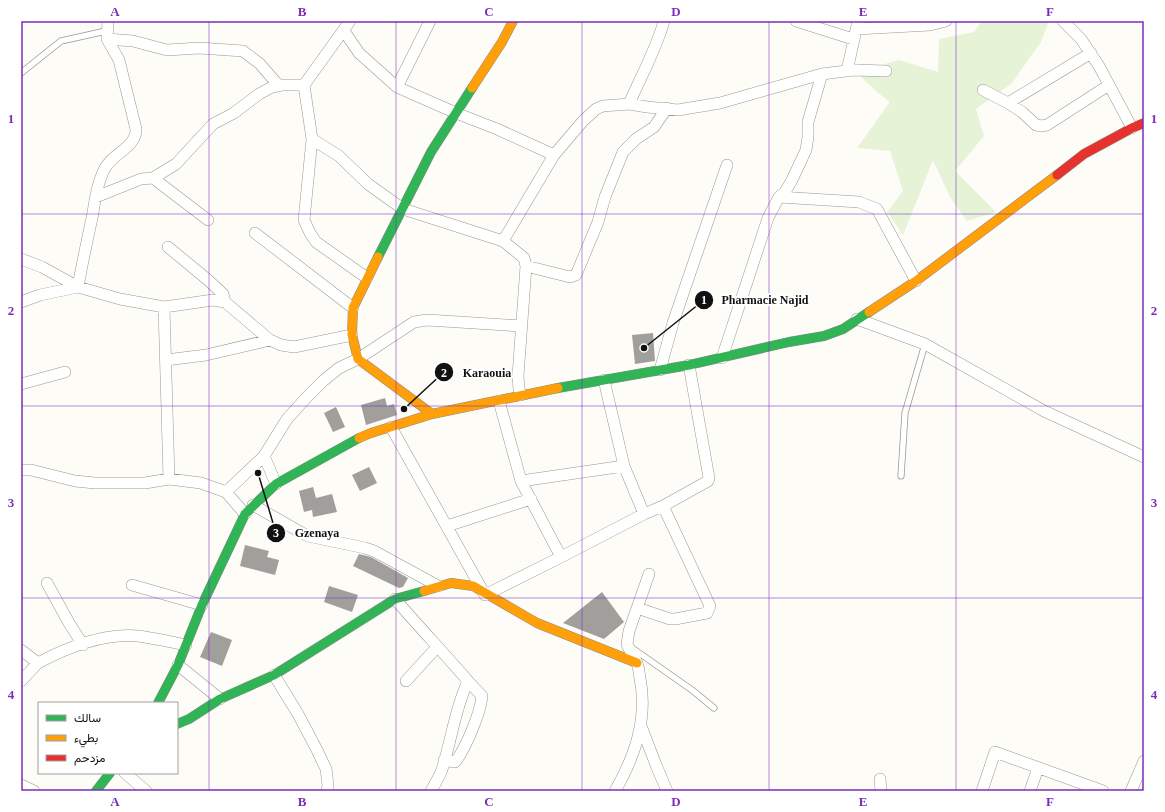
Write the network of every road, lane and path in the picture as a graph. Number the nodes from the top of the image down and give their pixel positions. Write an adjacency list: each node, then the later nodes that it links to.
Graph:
1 (350, 21): 10 (street)
2 (430, 21): 19 (street)
3 (513, 21): 24 (street)
4 (664, 21): 22 (street)
5 (796, 21): 9 (street)
6 (946, 21): 9 (street)
7 (1063, 21): 11 (street)
8 (107, 30): 14 (lane); 18 (street); 31 (street)
9 (856, 30): 12 (street)
10 (344, 31): 16 (street); 19 (street)
11 (1091, 53): 17 (street); 21 (street)
12 (847, 71): 13 (street); 15 (street)
13 (886, 71)
14 (21, 73)
15 (822, 74): 23 (street); 32 (street)
16 (304, 85): 18 (street); 27 (street)
17 (1109, 85): 21 (street); 26 (street)
18 (279, 86): 30 (street)
19 (397, 87): 24 (street)
20 (983, 90): 21 (street)
21 (1008, 103)
22 (629, 104): 23 (street); 28 (street)
23 (667, 108): 39 (street)
24 (456, 113): 28 (street); 33 (street)
25 (1144, 123): 26 (street)
26 (1132, 128): 41 (street)
27 (312, 139): 33 (street); 40 (street)
28 (554, 155): 36 (street)
29 (727, 164): 56 (street)
30 (153, 178): 31 (street); 34 (street)
31 (96, 197): 42 (street)
32 (779, 197): 41 (street); 52 (street)
33 (403, 209): 36 (street); 40 (street)
34 (208, 220)
35 (255, 233): 46 (street)
36 (504, 241): 39 (street)
37 (168, 247): 44 (street)
38 (21, 259): 42 (street)
39 (526, 266): 48 (street)
40 (367, 278): 46 (street)
41 (916, 281): 47 (street)
42 (78, 287): 43 (street); 45 (street)
43 (21, 302)
44 (225, 302): 45 (street); 50 (street)
45 (164, 307): 54 (street)
46 (353, 308): 49 (street)
47 (857, 319): 51 (street); 52 (street)
48 (522, 326): 53 (street); 60 (street)
49 (352, 335): 50 (street); 53 (street)
50 (270, 340): 54 (street)
51 (925, 344): 65 (street); 68 (lane)
52 (722, 358): 55 (street)
53 (358, 359): 62 (street); 64 (street)
54 (166, 360): 69 (street)
55 (689, 365): 56 (street); 75 (street)
56 (660, 370): 58 (street)
57 (65, 372): 59 (street)
58 (604, 380): 60 (street); 66 (street)
59 (21, 384)
60 (521, 396): 61 (street)
61 (499, 401): 62 (street); 70 (street)
62 (432, 414): 63 (street)
63 (392, 427): 71 (street); 78 (street)
64 (264, 456): 71 (street); 72 (street)
65 (1144, 457)
66 (624, 466): 70 (street); 77 (street)
67 (21, 470): 69 (street)
68 (901, 476)
69 (169, 479): 72 (street)
70 (521, 481): 73 (street)
71 (276, 484): 74 (street)
72 (226, 492): 76 (street)
73 (531, 499): 78 (street); 79 (street)
74 (253, 505): 76 (street); 83 (street)
75 (663, 506): 77 (street); 87 (street)
76 (245, 514): 86 (street)
77 (644, 514): 79 (street)
78 (447, 526): 84 (street)
79 (561, 557): 84 (street)
80 (649, 574): 87 (street)
81 (48, 583): 89 (street)
82 (132, 586): 86 (street)
83 (438, 586): 84 (street); 85 (street)
84 (485, 595): 94 (street)
85 (395, 599): 91 (street); 96 (street)
86 (202, 605): 90 (street)
87 (637, 608): 88 (street)
88 (626, 644): 94 (street); 102 (lane)
89 (83, 645): 90 (street); 93 (street)
90 (186, 645): 95 (street)
91 (437, 647): 98 (street); 99 (street)
92 (21, 650): 93 (street)
93 (38, 663): 97 (street)
94 (637, 663): 104 (street)
95 (178, 665): 100 (street); 101 (street)
96 (274, 675): 100 (street); 116 (street)
97 (21, 681)
98 (406, 681)
99 (468, 681): 105 (street); 105 (street)
100 (220, 699): 103 (street)
101 (159, 702)
102 (714, 708)
103 (178, 724)
104 (641, 726): 118 (street); 119 (street)
105 (444, 760): 117 (street)
106 (1144, 761): 124 (street)
107 (1038, 768): 112 (street); 121 (street); 122 (street)
108 (109, 774): 114 (street)
109 (126, 774): 115 (street)
110 (880, 778): 120 (street)
111 (21, 785): 113 (street)
112 (1078, 787): 123 (street)
113 (34, 791)
114 (96, 791)
115 (146, 791)
116 (327, 791)
117 (431, 791)
118 (615, 791)
119 (668, 791)
120 (881, 791)
121 (982, 791)
122 (1030, 791)
123 (1103, 791)
124 (1131, 791)

